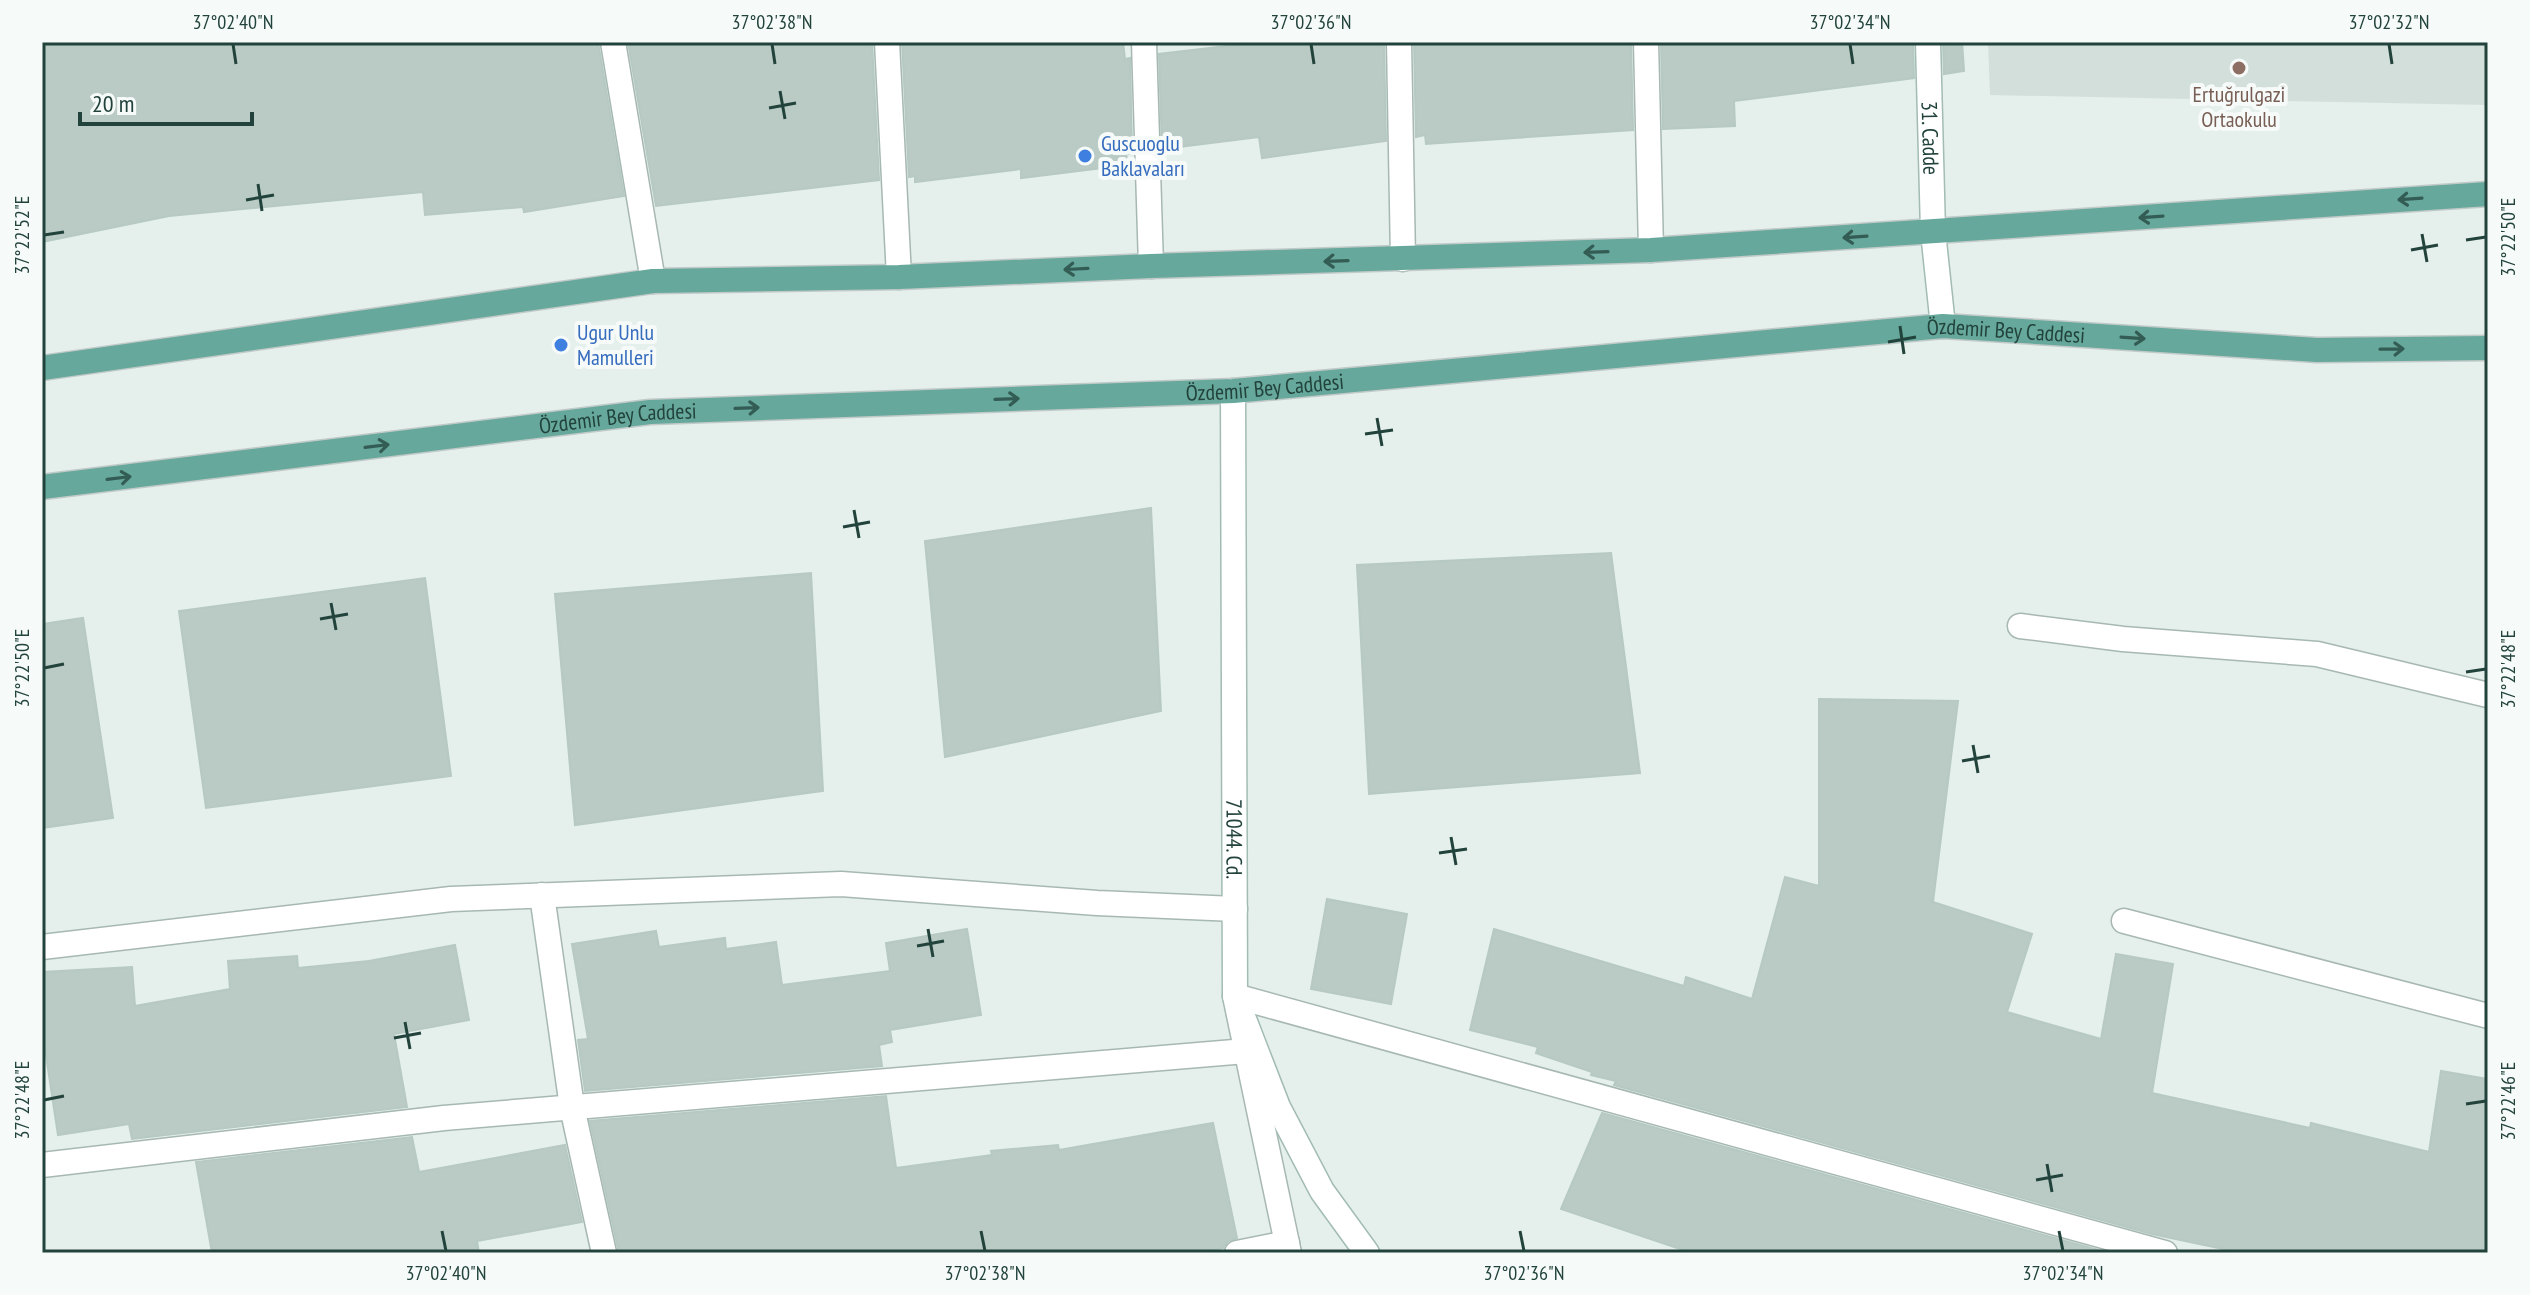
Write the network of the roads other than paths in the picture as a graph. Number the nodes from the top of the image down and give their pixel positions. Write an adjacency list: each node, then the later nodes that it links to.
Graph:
1 (613, 42): 13 (street)
2 (887, 42): 12 (street)
3 (1144, 42): 11 (street)
4 (1399, 42): 10 (street)
5 (1646, 42): 9 (street)
6 (1928, 42): 8 (street, 31. Cadde)
7 (2488, 194): 8 (main road, one-way to 8)
8 (1933, 232): 9 (main road, one-way to 9); 14 (street, 31. Cadde)
9 (1651, 250): 10 (main road, one-way to 10)
10 (1403, 259): 11 (main road, one-way to 11)
11 (1151, 266): 12 (main road, one-way to 12)
12 (899, 277): 13 (main road)
13 (653, 281): 16 (main road)
14 (1943, 326): 15 (main road, Özdemir Bey Caddesi, one-way to 15); 17 (main road, Özdemir Bey Caddesi)
15 (2488, 348)
16 (42, 368)
17 (1233, 391): 18 (main road, Özdemir Bey Caddesi, one-way to 17); 22 (street, 71044. Cd.)
18 (42, 487)
19 (2020, 626): 20 (street)
20 (2488, 695)
21 (542, 895): 22 (street); 24 (street); 28 (street)
22 (1235, 909): 25 (street, 71044. Cd.)
23 (2124, 921): 26 (street)
24 (42, 947)
25 (1235, 996): 27 (street); 33 (street, 71044. Cd.); 34 (street)
26 (2488, 1016)
27 (1246, 1051): 28 (street); 30 (street)
28 (572, 1107): 29 (street); 31 (street)
29 (42, 1165)
30 (1288, 1248): 32 (street)
31 (604, 1253)
32 (1237, 1253)
33 (1367, 1253)
34 (2165, 1253)

